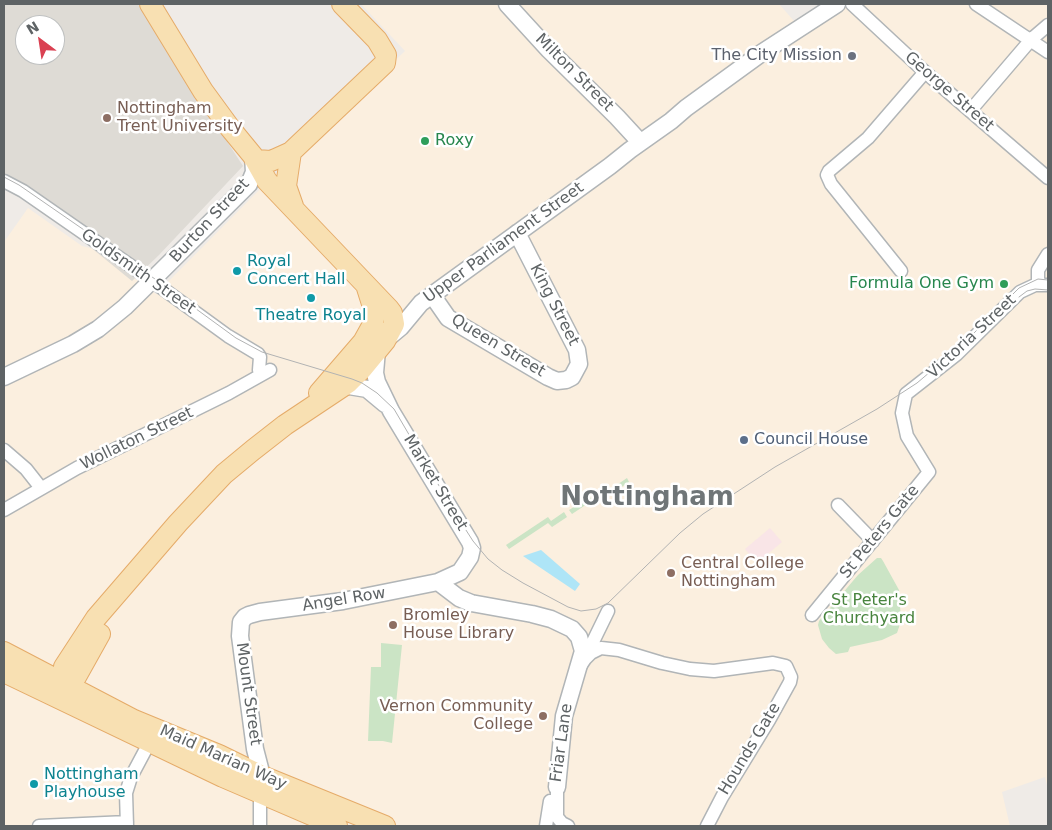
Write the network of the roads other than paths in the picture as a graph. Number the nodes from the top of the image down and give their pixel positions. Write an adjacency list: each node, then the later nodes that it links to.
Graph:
1 (150, 4): 14 (main road)
2 (342, 4): 13 (main road)
3 (507, 4): 12 (street, Milton Street)
4 (837, 4): 12 (street, Upper Parliament Street)
5 (852, 4): 10 (street, George Street)
6 (976, 4): 8 (street)
7 (1048, 25): 8 (street)
8 (1029, 39): 9 (street); 11 (street)
9 (1048, 52)
10 (925, 72): 11 (street, George Street); 21 (street)
11 (970, 111): 15 (street, George Street)
12 (645, 139): 19 (street, Upper Parliament Street)
13 (291, 152): 14 (main road); 17 (main road)
14 (258, 159): 17 (street); 18 (main road); 22 (street, Burton Street)
15 (1046, 175)
16 (4, 180): 22 (street, Goldsmith Street)
17 (286, 184): 18 (main road)
18 (296, 212): 24 (main road)
19 (517, 233): 25 (street, Upper Parliament Street); 30 (street, King Street)
20 (1048, 254): 23 (street)
21 (901, 271)
22 (153, 281): 28 (street, Goldsmith Street); 29 (street, Burton Street)
23 (1044, 285): 35 (street, Victoria Street)
24 (367, 288): 26 (main road); 33 (main road)
25 (427, 299): 26 (street); 27 (street, Upper Parliament Street); 30 (street, Queen Street)
26 (392, 313): 27 (main road)
27 (381, 345): 31 (main road, Upper Parliament Street); 32 (street, Market Street)
28 (264, 372): 36 (street, Wollaton Street)
29 (4, 377)
30 (572, 377)
31 (340, 388): 32 (street, Market Street); 33 (main road, Upper Parliament Street)
32 (391, 411): 40 (street, Market Street)
33 (285, 425): 49 (main road, Upper Parliament Street)
34 (4, 450): 36 (street)
35 (929, 472): 39 (street, St Peters Gate)
36 (41, 488): 38 (street, Wollaton Street)
37 (838, 504): 39 (street)
38 (4, 510)
39 (873, 541): 44 (street, St Peters Gate)
40 (470, 550): 41 (street, Angel Row)
41 (438, 582): 43 (street, Angel Row); 48 (street, Friar Lane)
42 (608, 611): 46 (street)
43 (249, 615): 51 (street, Mount Street)
44 (812, 615)
45 (4, 652): 49 (main road)
46 (585, 659): 48 (street); 60 (street, Hounds Gate)
47 (4, 672): 49 (main road)
48 (576, 674): 52 (street, Friar Lane)
49 (60, 690): 50 (main road, Maid Marian Way); 51 (main road, Maid Marian Way)
50 (149, 744): 51 (main road, Maid Marian Way); 53 (street)
51 (261, 784): 56 (street, Mount Street); 57 (main road, Maid Marian Way); 58 (main road, Maid Marian Way)
52 (557, 788): 54 (street); 59 (street, Friar Lane)
53 (127, 824): 55 (street)
54 (565, 825): 59 (street)
55 (39, 826)
56 (260, 826)
57 (337, 826)
58 (385, 826)
59 (547, 826)
60 (707, 826)

